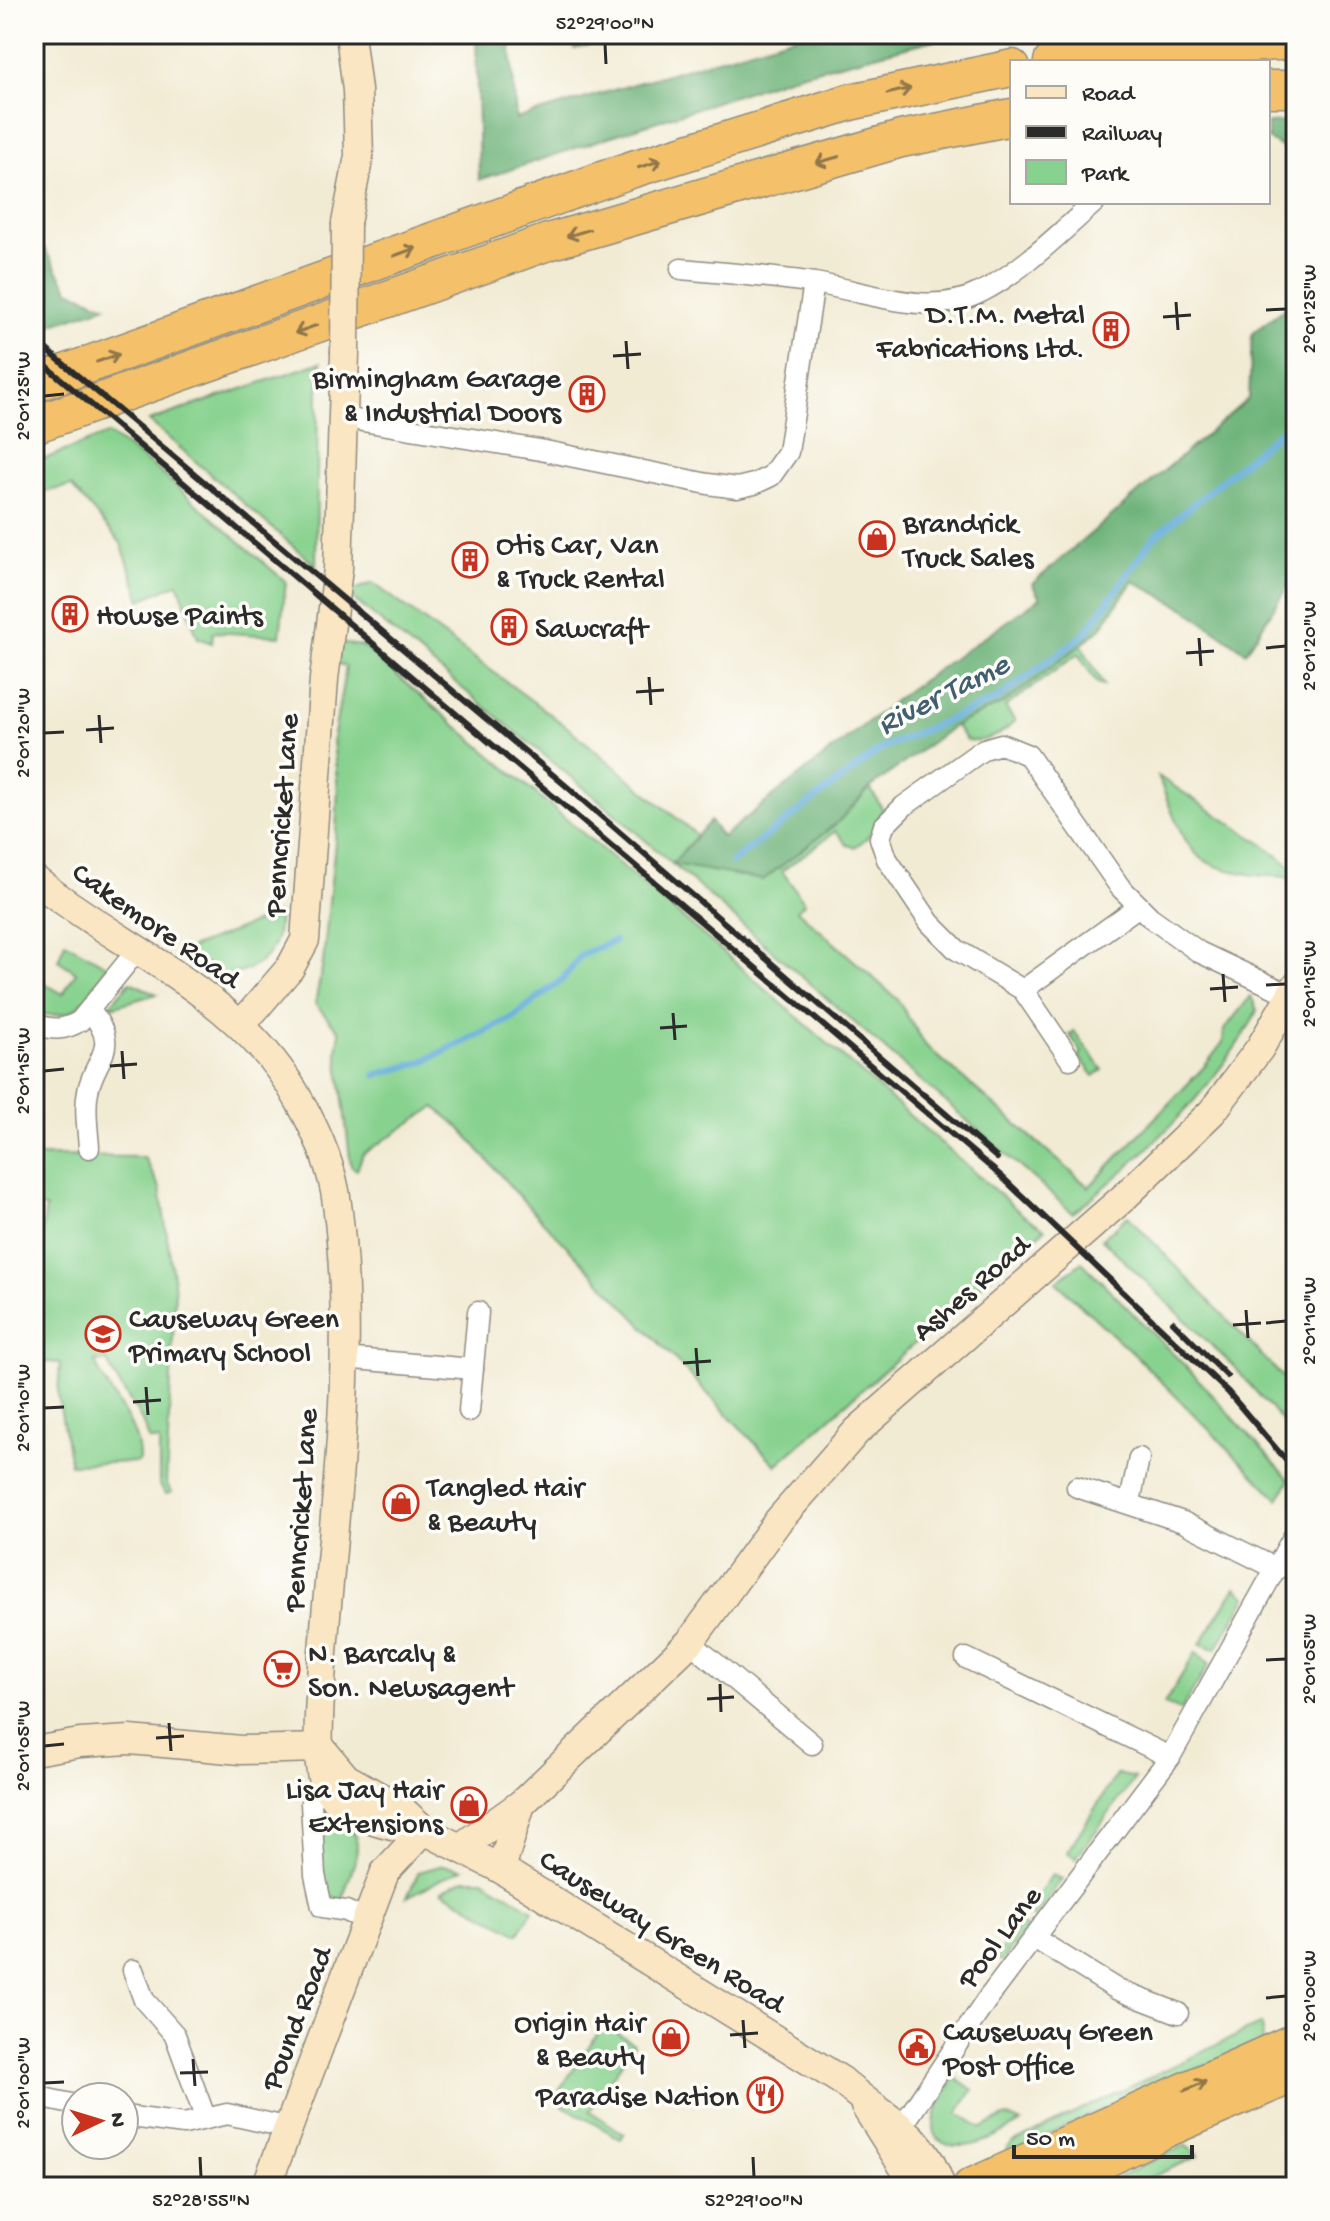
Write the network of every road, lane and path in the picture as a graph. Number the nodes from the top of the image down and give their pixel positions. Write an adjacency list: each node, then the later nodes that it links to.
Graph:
1 (349, 34): 12 (street, Penncricket Lane, bridge)
2 (1296, 41): 3 (highway)
3 (1066, 60)
4 (1010, 68): 11 (highway, one-way to 4)
5 (1270, 89): 6 (highway)
6 (1296, 89)
7 (1010, 117): 13 (highway, one-way to 13)
8 (1093, 204): 10 (street)
9 (681, 269): 10 (street)
10 (814, 283): 12 (street)
11 (34, 384)
12 (344, 418): 21 (street, Penncricket Lane)
13 (34, 425)
14 (34, 879): 16 (street, Cakemore Road)
15 (1139, 906): 17 (street); 17 (street); 18 (street)
16 (138, 949): 19 (street); 21 (street, Cakemore Road)
17 (1023, 990): 22 (street)
18 (1293, 990): 33 (street, Ashes Road)
19 (90, 1011): 20 (street); 23 (street)
20 (34, 1024)
21 (241, 1025): 25 (street, Penncricket Lane)
22 (1070, 1059)
23 (89, 1148)
24 (478, 1312): 26 (street)
25 (343, 1358): 26 (street); 36 (street, Penncricket Lane)
26 (473, 1369): 27 (street)
27 (469, 1411)
28 (1139, 1458): 30 (street)
29 (1077, 1487): 30 (street)
30 (1130, 1502): 32 (street)
31 (1296, 1532): 32 (street, Pool Lane)
32 (1277, 1569): 38 (street, Pool Lane)
33 (690, 1642): 35 (street); 40 (street, Ashes Road)
34 (966, 1658): 38 (street)
35 (812, 1744)
36 (321, 1748): 37 (street); 41 (street, Causeway Green Road)
37 (34, 1751)
38 (1170, 1757): 45 (street, Pool Lane)
39 (311, 1803): 44 (street)
40 (521, 1804): 42 (street, Ashes Road); 43 (street, Ashes Road)
41 (396, 1836): 42 (street, Causeway Green Road); 44 (street, Pound Road)
42 (461, 1847): 43 (street, Causeway Green Road)
43 (501, 1869): 51 (street, Causeway Green Road)
44 (368, 1921): 56 (street, Pound Road)
45 (1034, 1938): 47 (street); 55 (street, Pool Lane)
46 (133, 1970): 53 (street)
47 (1178, 2013)
48 (1296, 2041): 61 (highway, one-way to 48)
49 (1296, 2073): 62 (highway)
50 (34, 2096): 52 (street)
51 (860, 2099): 55 (street, Causeway Green Road); 57 (street, Causeway Green Road)
52 (60, 2102)
53 (205, 2117): 54 (street); 56 (street)
54 (140, 2118)
55 (903, 2125): 57 (street); 60 (street, Causeway Green Road)
56 (290, 2128): 58 (street, Pound Road)
57 (901, 2163): 59 (street, Causeway Green Road)
58 (266, 2187)
59 (916, 2187)
60 (941, 2187)
61 (971, 2187)
62 (1049, 2187)

